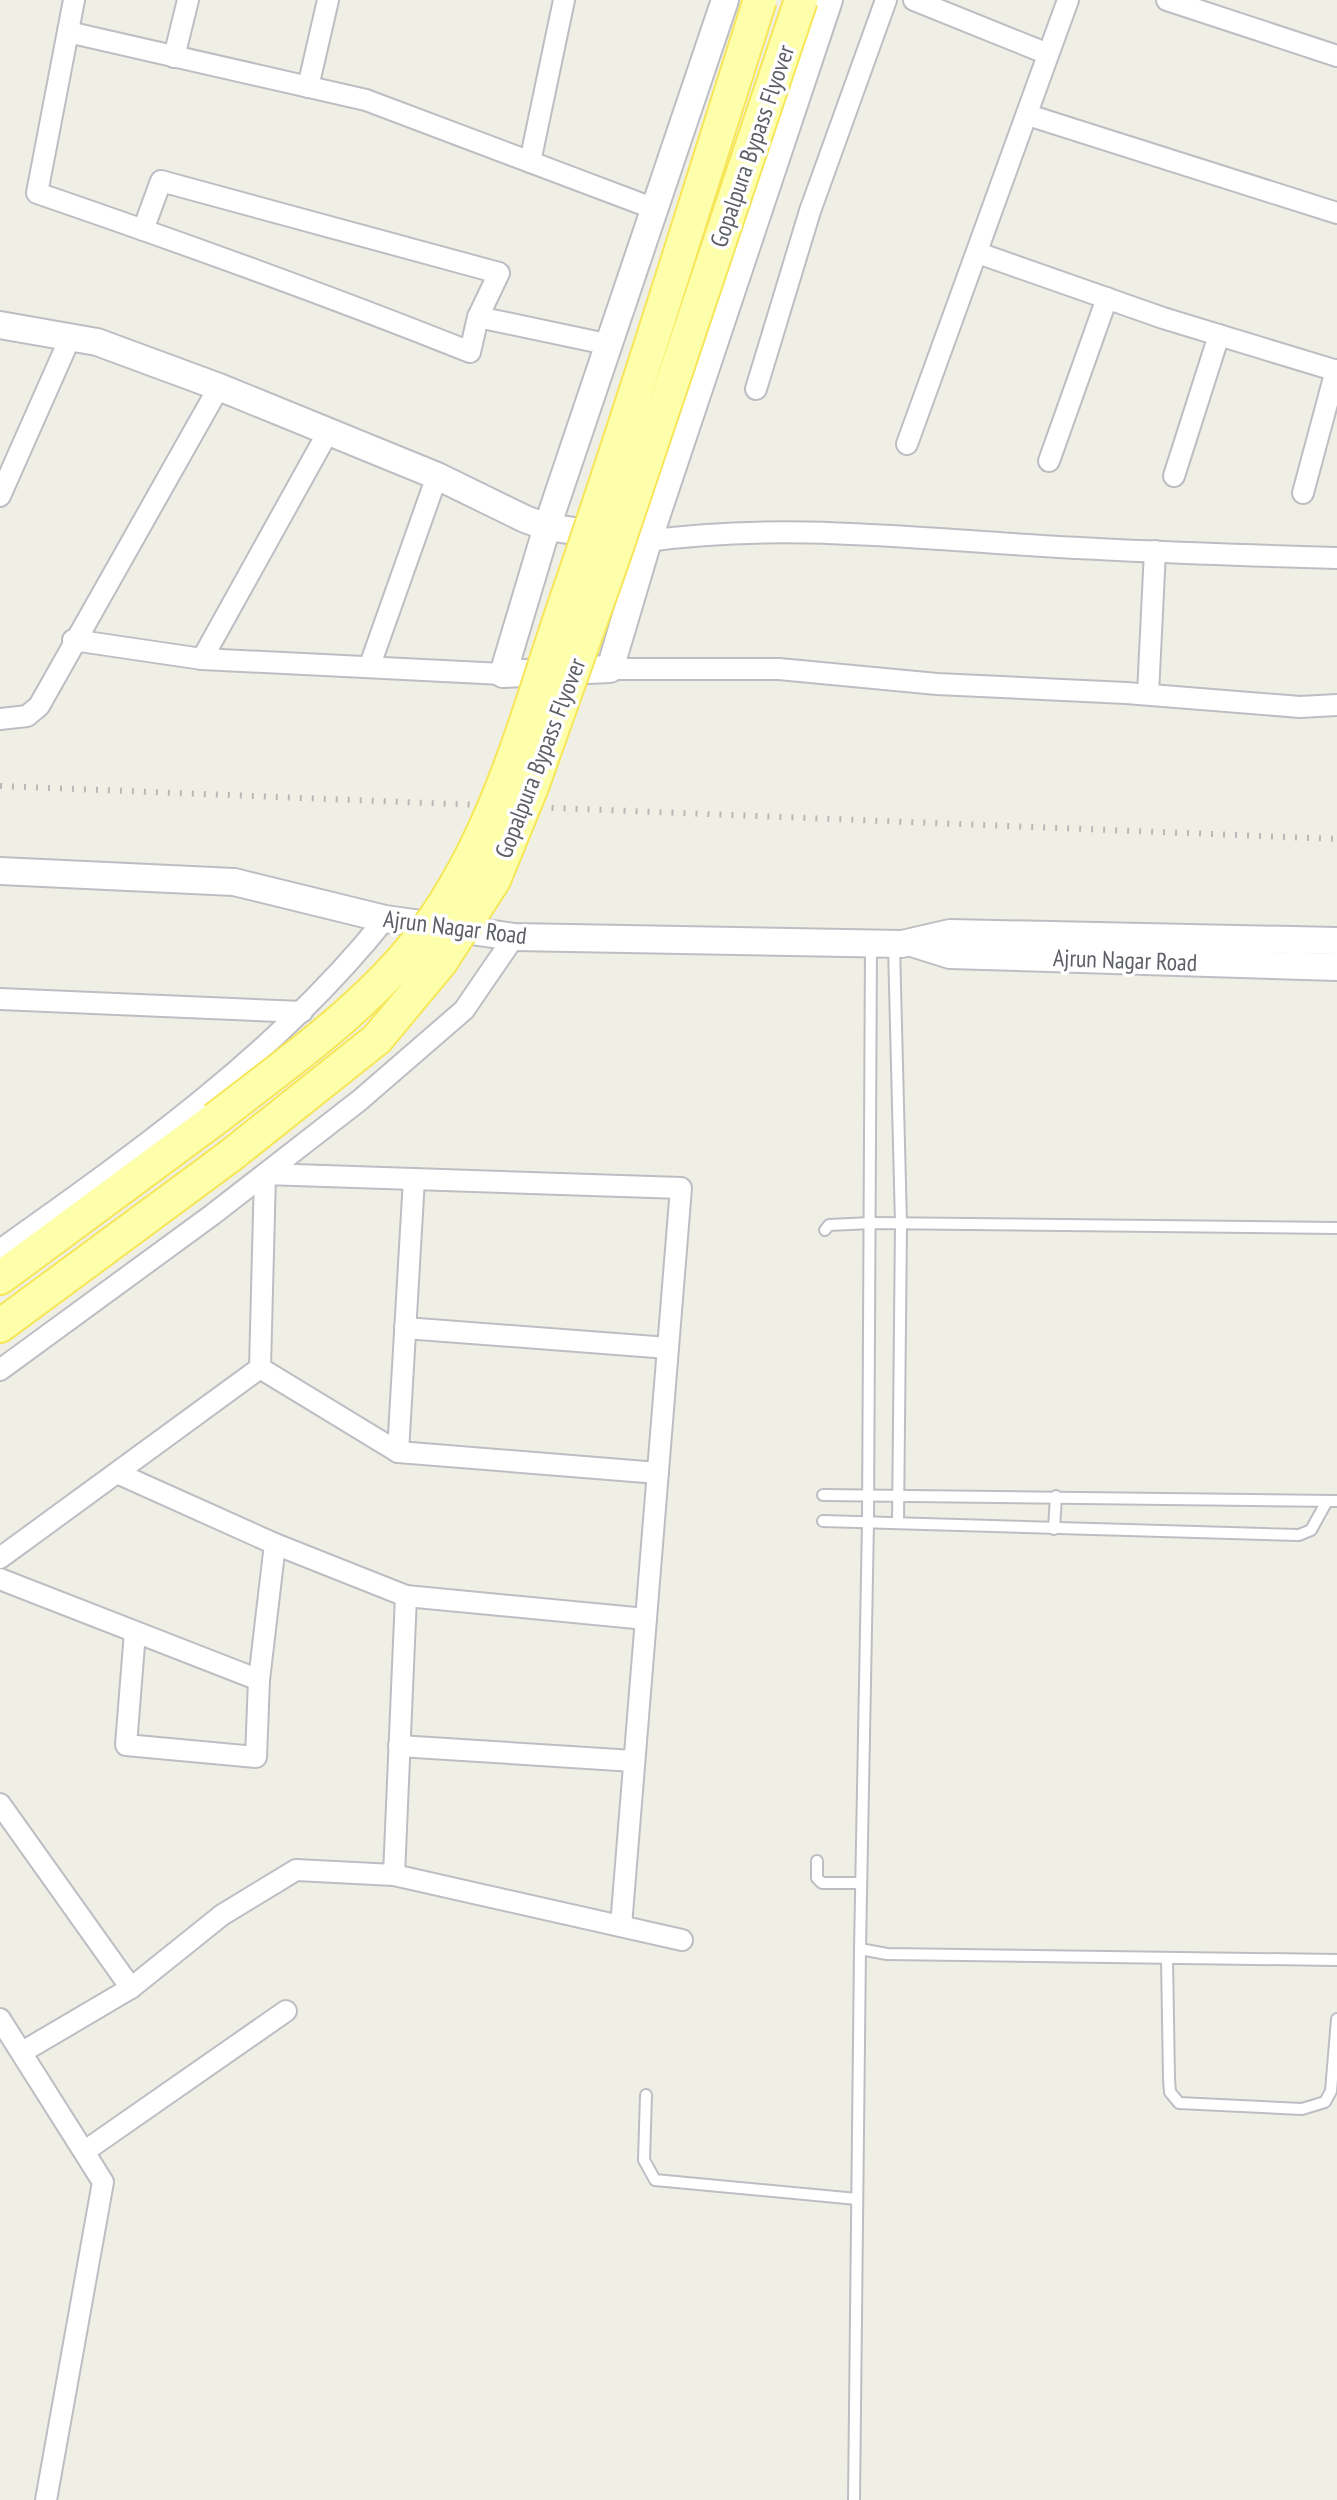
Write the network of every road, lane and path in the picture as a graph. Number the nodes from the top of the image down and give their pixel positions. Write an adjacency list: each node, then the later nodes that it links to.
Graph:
1 (74, 0): 13 (street)
2 (188, 0): 16 (street)
3 (328, 0): 17 (street)
4 (564, 0): 19 (street)
5 (725, 0): 20 (street)
6 (760, 0): 67 (main road, Gopalpura Bypass Flyover, bridge)
7 (801, 0): 68 (main road, Gopalpura Bypass Flyover, bridge)
8 (829, 0): 41 (street)
9 (886, 0): 32 (street)
10 (914, 0): 14 (street)
11 (1068, 0): 14 (street)
12 (1167, 0): 15 (street)
13 (68, 32): 16 (street); 22 (street)
14 (1048, 54): 18 (street)
15 (1337, 56)
16 (174, 57): 17 (street)
17 (308, 87): 19 (street)
18 (1028, 115): 21 (street); 23 (street)
19 (530, 162): 20 (street)
20 (655, 209): 29 (street)
21 (1337, 213)
22 (143, 230): 25 (street); 25 (street)
23 (978, 253): 24 (street); 34 (street)
24 (1107, 298): 27 (street); 35 (street)
25 (478, 317): 29 (street)
26 (0, 325): 28 (street)
27 (1219, 335): 30 (street); 37 (street)
28 (70, 338): 31 (street); 39 (street)
29 (611, 345): 40 (street)
30 (1336, 371): 38 (street)
31 (219, 387): 33 (street); 44 (street)
32 (756, 389)
33 (328, 432): 36 (street); 45 (street)
34 (907, 444)
35 (1049, 461)
36 (437, 476): 40 (street); 46 (street)
37 (1174, 476)
38 (1303, 493)
39 (0, 496)
40 (547, 527): 41 (street); 48 (street)
41 (648, 541): 42 (street); 47 (street)
42 (1155, 551): 43 (street); 49 (street)
43 (1337, 558)
44 (73, 640): 45 (street); 51 (street)
45 (202, 659): 46 (street)
46 (370, 665): 48 (street)
47 (610, 669): 48 (street); 49 (street)
48 (503, 674)
49 (1148, 694): 50 (street)
50 (1337, 705)
51 (0, 719)
52 (0, 871): 53 (street, Ajrun Nagar Road)
53 (385, 919): 54 (street, Ajrun Nagar Road); 59 (street)
54 (514, 937): 56 (street, Ajrun Nagar Road); 60 (street)
55 (1337, 941): 56 (street, Ajrun Nagar Road)
56 (893, 944): 57 (street, Ajrun Nagar Road); 62 (lane); 63 (lane)
57 (1337, 967)
58 (0, 999): 59 (street)
59 (302, 1012): 66 (street)
60 (265, 1174): 61 (street); 71 (street); 72 (street)
61 (414, 1179): 69 (street); 70 (street)
62 (871, 1223): 63 (lane); 65 (lane); 77 (lane)
63 (901, 1224): 64 (lane); 79 (lane)
64 (1337, 1228)
65 (825, 1230)
66 (0, 1250)
67 (0, 1278)
68 (0, 1326)
69 (405, 1328): 70 (street); 73 (street)
70 (668, 1348): 75 (street)
71 (260, 1368): 73 (street); 74 (street)
72 (0, 1370)
73 (398, 1452): 75 (street)
74 (117, 1473): 85 (street); 86 (street)
75 (658, 1473): 89 (street)
76 (823, 1495): 77 (lane)
77 (868, 1495): 79 (lane); 82 (lane)
78 (1056, 1496): 79 (lane); 80 (lane); 84 (lane)
79 (898, 1497): 83 (lane)
80 (1332, 1501): 84 (lane)
81 (823, 1521): 82 (lane)
82 (868, 1522): 83 (lane); 97 (lane)
83 (898, 1523): 84 (lane)
84 (1054, 1529)
85 (275, 1544): 88 (street); 91 (street)
86 (0, 1558)
87 (0, 1579): 90 (street)
88 (406, 1596): 89 (street); 92 (street)
89 (646, 1619): 93 (street)
90 (135, 1632): 91 (street); 91 (street)
91 (259, 1680)
92 (399, 1746): 93 (street); 96 (street)
93 (634, 1761): 98 (street)
94 (0, 1804): 103 (street)
95 (817, 1861): 97 (lane)
96 (394, 1875): 98 (street); 103 (street)
97 (861, 1883): 100 (lane)
98 (621, 1926): 99 (street)
99 (682, 1940)
100 (860, 1949): 101 (lane); 110 (lane)
101 (1167, 1958): 102 (lane); 106 (lane)
102 (1337, 1960)
103 (131, 1988): 107 (street)
104 (286, 2011): 109 (street)
105 (0, 2019): 107 (street)
106 (1337, 2019)
107 (24, 2051): 109 (street)
108 (646, 2095): 110 (lane)
109 (85, 2151): 111 (street)
110 (857, 2199): 112 (lane)
111 (46, 2500)
112 (854, 2500)

